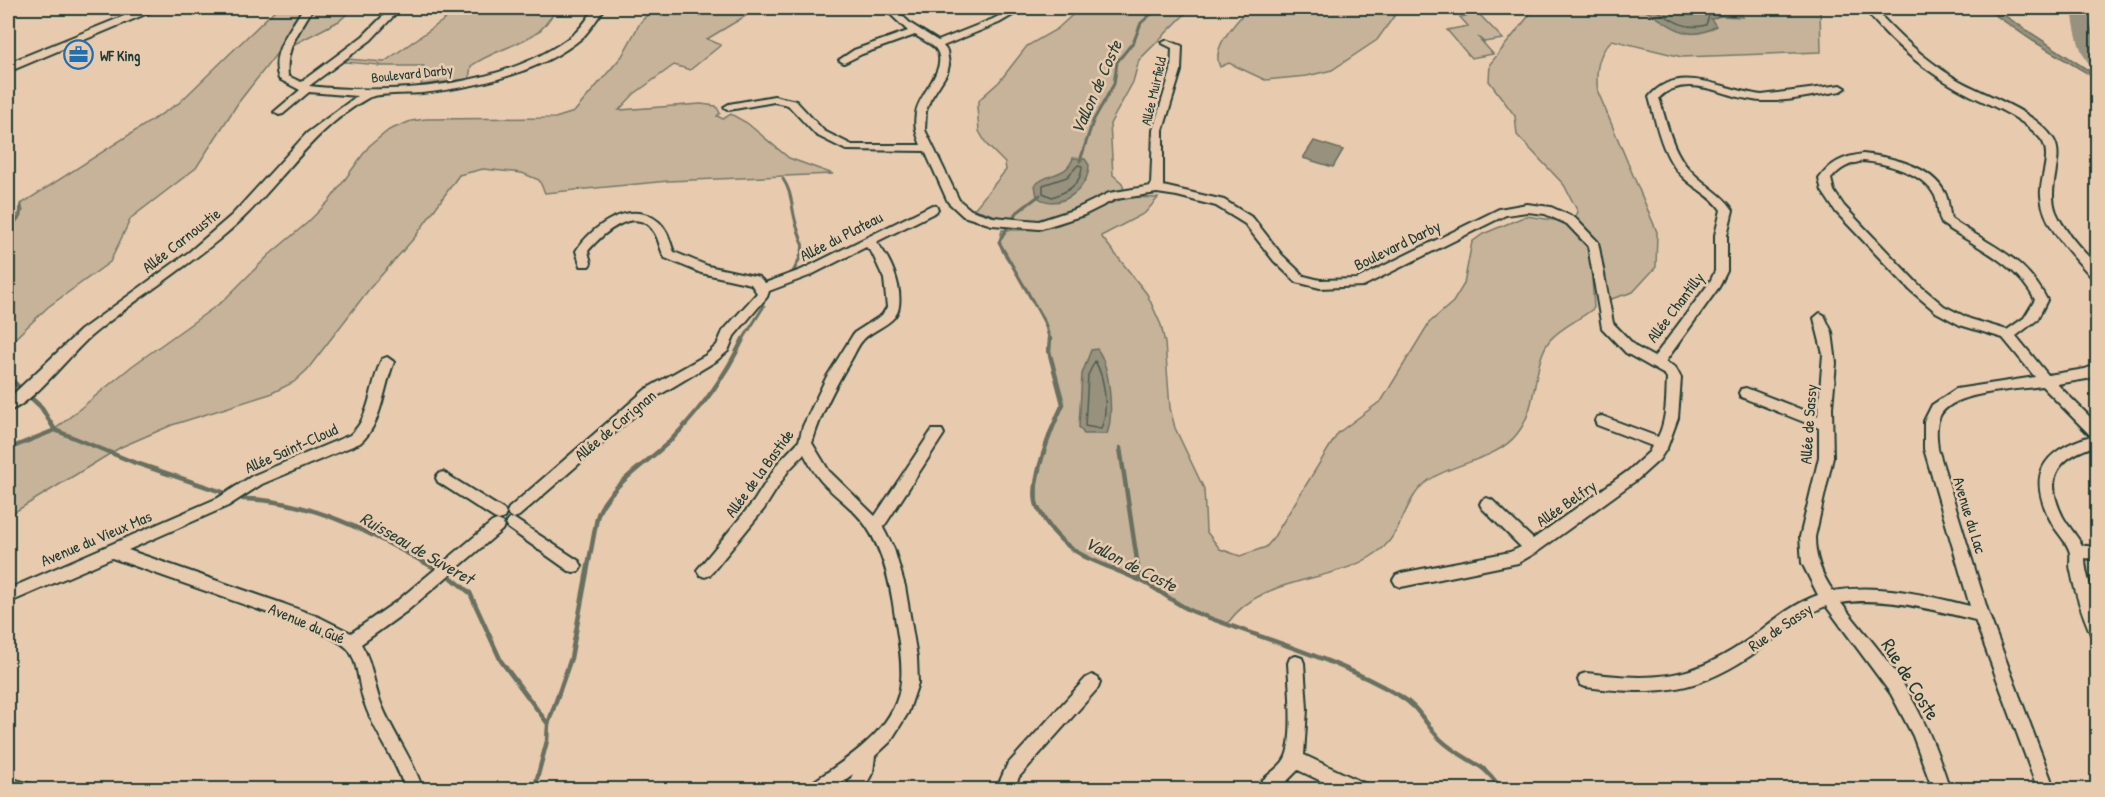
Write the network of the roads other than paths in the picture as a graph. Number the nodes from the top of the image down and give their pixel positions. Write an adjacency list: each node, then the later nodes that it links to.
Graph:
1 (154, 8): 8 (main road)
2 (308, 8): 14 (street)
3 (396, 8): 14 (street)
4 (600, 8): 16 (street, Boulevard Darby)
5 (889, 8): 9 (street)
6 (1020, 8): 11 (street)
7 (1869, 8): 24 (street)
8 (126, 12): 13 (main road)
9 (914, 32): 11 (street); 12 (street)
10 (1167, 43): 20 (street, Allée Muirfield)
11 (937, 45): 19 (street, Boulevard Darby)
12 (844, 60)
13 (8, 68)
14 (304, 88): 16 (street, Boulevard Darby); 18 (street)
15 (1841, 88): 29 (street, Allée Chantilly)
16 (368, 93): 34 (street, Allée Carnoustie)
17 (729, 107): 19 (street)
18 (279, 112)
19 (928, 148): 20 (street, Boulevard Darby)
20 (1157, 189): 29 (street, Boulevard Darby)
21 (932, 209): 22 (street, Allée du Plateau)
22 (867, 241): 25 (street, Allée du Plateau); 40 (street, Allée de la Bastide)
23 (585, 263): 25 (street)
24 (2097, 277)
25 (763, 290): 44 (street, Allée de Carignan)
26 (1820, 318): 36 (street, Allée de Sassy)
27 (2008, 335): 27 (street); 32 (street)
28 (387, 362): 46 (street, Allée Saint-Cloud)
29 (1656, 364): 31 (street, Boulevard Darby)
30 (2097, 369): 32 (street, Avenue du Lac)
31 (1670, 371): 41 (street, Allée Belfry)
32 (2046, 381): 38 (street); 56 (street, Avenue du Lac)
33 (1746, 393): 36 (street)
34 (8, 406)
35 (1602, 421): 41 (street)
36 (1825, 424): 55 (street, Allée de Sassy)
37 (937, 434): 45 (street)
38 (2097, 434)
39 (2097, 439): 48 (street)
40 (805, 443): 45 (street); 52 (street, Allée de la Bastide)
41 (1662, 444): 47 (street, Allée Belfry)
42 (443, 478): 44 (street)
43 (1487, 504): 47 (street)
44 (506, 519): 51 (street); 58 (street, Allée de Carignan)
45 (876, 527): 62 (street)
46 (165, 528): 49 (street, Avenue du Vieux Mas)
47 (1532, 548): 53 (street, Allée Belfry)
48 (2077, 550): 50 (street); 57 (street)
49 (111, 551): 54 (street, Avenue du Vieux Mas); 58 (street, Avenue du Gué)
50 (2097, 554)
51 (574, 566)
52 (705, 570)
53 (1401, 580)
54 (8, 596)
55 (1830, 598): 56 (street, Rue de Sassy); 60 (street, Rue de Sassy); 72 (street, Rue de Coste)
56 (1981, 615): 73 (street, Avenue du Lac)
57 (2097, 632)
58 (351, 642): 66 (street, Avenue du Gué)
59 (1296, 663): 63 (street)
60 (1586, 680)
61 (1092, 683): 69 (street)
62 (867, 754): 67 (street); 68 (street)
63 (1295, 760): 70 (street); 71 (street)
64 (8, 786): 65 (street)
65 (25, 789)
66 (414, 789)
67 (816, 789)
68 (853, 789)
69 (1004, 789)
70 (1264, 789)
71 (1360, 789)
72 (1942, 789)
73 (2047, 789)

